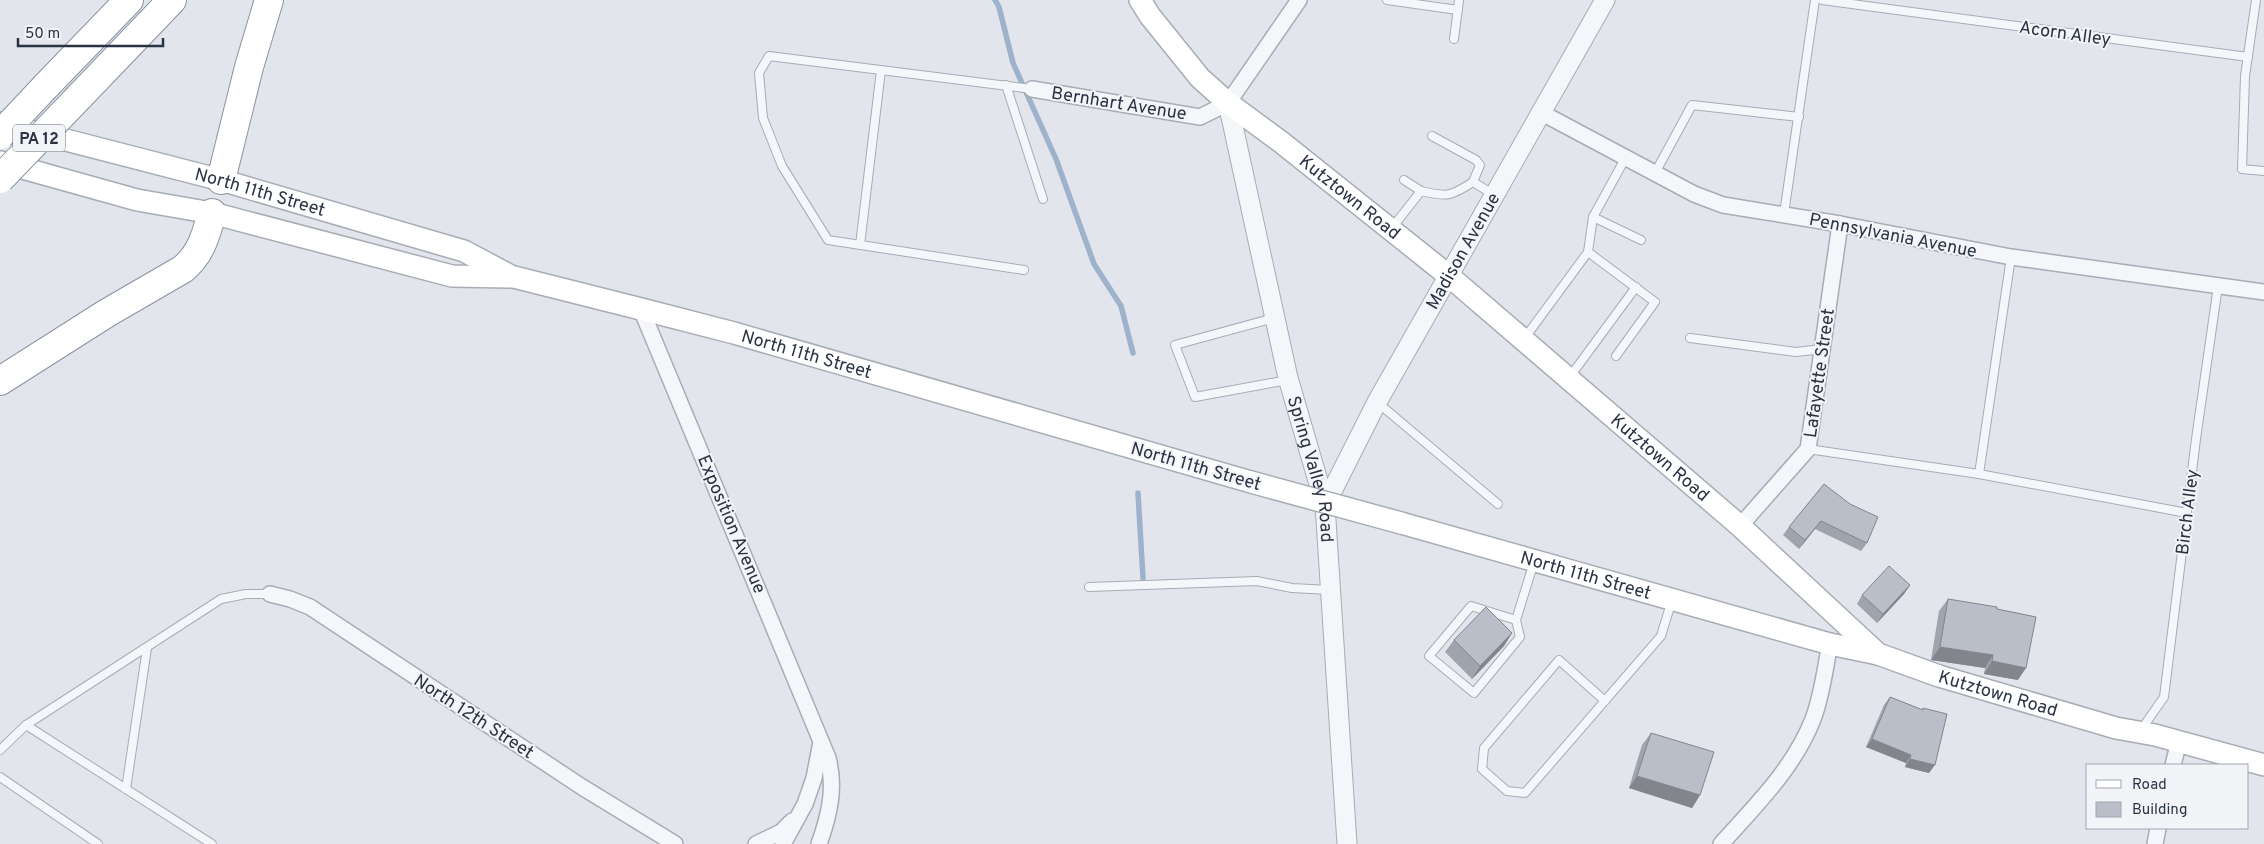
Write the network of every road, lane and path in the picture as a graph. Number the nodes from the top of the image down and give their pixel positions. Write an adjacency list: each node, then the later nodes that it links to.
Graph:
1 (129, 0): 23 (highway, PA 12, bridge)
2 (172, 0): 29 (highway, PA 12, bridge)
3 (269, 0): 30 (highway)
4 (1140, 0): 19 (main road, Kutztown Road)
5 (1299, 0): 19 (street, Bernhart Avenue)
6 (1387, 0): 13 (lane)
7 (1459, 0): 13 (lane)
8 (1605, 0): 20 (street, Madison Avenue)
9 (1815, 0): 21 (lane)
10 (1822, 0): 12 (lane, Acorn Alley)
11 (2256, 0): 15 (lane)
12 (1883, 4): 15 (lane, Acorn Alley)
13 (1458, 10): 14 (lane)
14 (1454, 39)
15 (2248, 57): 27 (lane)
16 (881, 70): 17 (lane); 42 (lane); 42 (lane)
17 (1006, 85): 18 (lane); 35 (lane)
18 (1032, 89): 19 (street, Bernhart Avenue)
19 (1228, 103): 40 (main road, Kutztown Road); 52 (street, Spring Valley Road)
20 (1542, 113): 25 (street, Pennsylvania Avenue); 34 (street, Madison Avenue)
21 (1799, 117): 28 (lane); 37 (lane)
22 (0, 123): 30 (main road, North 11th Street)
23 (0, 135)
24 (1432, 136): 32 (lane)
25 (1626, 157): 28 (street, Pennsylvania Avenue); 38 (lane)
26 (0, 162): 36 (main road, North 11th Street)
27 (2264, 172)
28 (1655, 173): 37 (street, Pennsylvania Avenue)
29 (0, 179)
30 (221, 180): 36 (main road); 47 (main road, North 11th Street)
31 (1404, 180): 33 (lane)
32 (1472, 182): 33 (lane); 34 (lane)
33 (1421, 191): 40 (lane)
34 (1495, 196): 46 (street, Madison Avenue)
35 (1043, 199)
36 (212, 213): 47 (main road, North 11th Street); 59 (highway)
37 (1784, 214): 39 (street, Pennsylvania Avenue)
38 (1594, 217): 41 (lane); 43 (lane)
39 (1840, 224): 44 (street, Pennsylvania Avenue); 55 (street, Lafayette Street)
40 (1390, 229): 46 (main road, Kutztown Road)
41 (1641, 240)
42 (860, 245): 45 (lane)
43 (1588, 252): 49 (lane); 54 (lane)
44 (2011, 257): 48 (street, Pennsylvania Avenue); 62 (lane)
45 (1024, 270)
46 (1449, 276): 54 (main road, Kutztown Road); 60 (street, Madison Avenue)
47 (514, 277): 51 (main road, North 11th Street)
48 (2218, 286): 50 (street, Pennsylvania Avenue); 65 (lane, Birch Alley)
49 (1636, 287): 56 (lane); 58 (lane)
50 (2264, 292)
51 (641, 309): 67 (main road, North 11th Street, bridge); 79 (street, Exposition Avenue)
52 (1274, 318): 57 (street, Spring Valley Road); 57 (lane)
53 (1690, 338): 55 (lane)
54 (1523, 341): 58 (main road, Kutztown Road)
55 (1822, 349): 61 (street, Lafayette Street)
56 (1616, 356)
57 (1288, 380): 64 (street, Spring Valley Road)
58 (1568, 380): 66 (main road, Kutztown Road)
59 (0, 381)
60 (1377, 402): 63 (lane); 64 (street, Madison Avenue)
61 (1808, 449): 62 (lane); 66 (street, Lafayette Street)
62 (1979, 474): 65 (lane)
63 (1498, 504)
64 (1325, 505): 69 (street, Spring Valley Road)
65 (2187, 513): 78 (lane, Birch Alley)
66 (1740, 526): 75 (main road, Kutztown Road)
67 (1535, 560): 71 (main road, North 11th Street); 72 (lane)
68 (1090, 587): 69 (lane)
69 (1330, 590): 94 (street, Spring Valley Road)
70 (270, 594): 74 (lane); 90 (street, North 12th Street)
71 (1672, 598): 73 (main road, North 11th Street); 76 (lane)
72 (1516, 620): 72 (lane)
73 (1830, 644): 75 (main road, North 11th Street); 95 (street)
74 (147, 648): 77 (lane); 85 (lane)
75 (1878, 654): 78 (main road, Kutztown Road)
76 (1605, 701): 76 (lane)
77 (26, 725): 81 (lane); 85 (lane)
78 (2140, 731): 80 (main road, Kutztown Road)
79 (821, 740): 86 (street); 93 (street, Exposition Avenue)
80 (2179, 742): 82 (street); 83 (main road, Kutztown Road)
81 (0, 750)
82 (2173, 764)
83 (2264, 764)
84 (0, 777): 88 (lane)
85 (126, 789): 89 (lane)
86 (806, 804): 91 (street); 92 (street)
87 (2158, 829): 96 (street)
88 (98, 844)
89 (212, 844)
90 (675, 844)
91 (756, 844)
92 (783, 844)
93 (818, 844)
94 (1347, 844)
95 (1720, 844)
96 (2154, 844)

